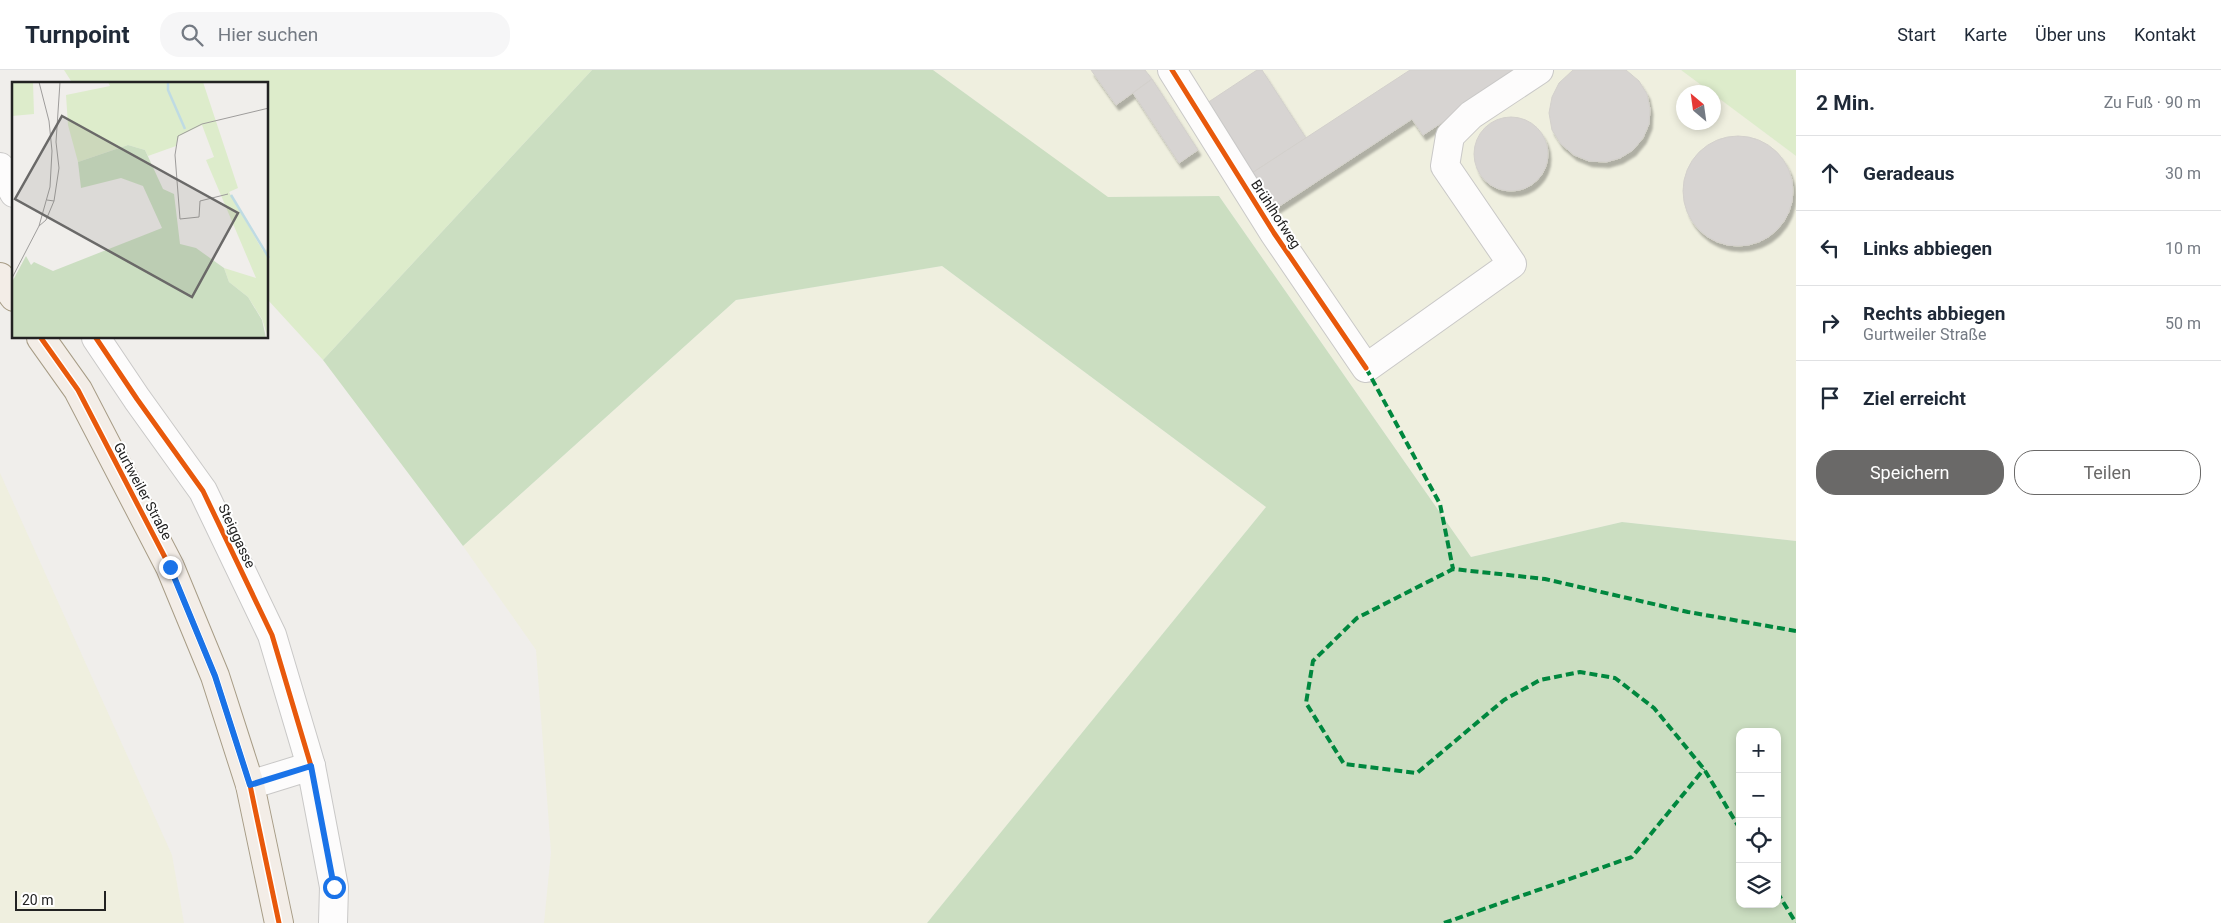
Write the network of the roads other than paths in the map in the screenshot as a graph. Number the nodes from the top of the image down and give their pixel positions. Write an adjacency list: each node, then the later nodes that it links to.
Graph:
1 (1172, 70): 2 (street, Brühlhofweg)
2 (1538, 70)
3 (0, 167): 4 (street)
4 (12, 189)
5 (0, 277): 6 (main road)
6 (12, 294)
7 (42, 339): 10 (main road, Gurtweiler Straße)
8 (97, 339): 9 (street, Steiggasse)
9 (311, 766): 10 (street); 12 (street, Steiggasse)
10 (250, 785): 11 (main road, Gurtweiler Straße)
11 (279, 923)
12 (333, 923)

